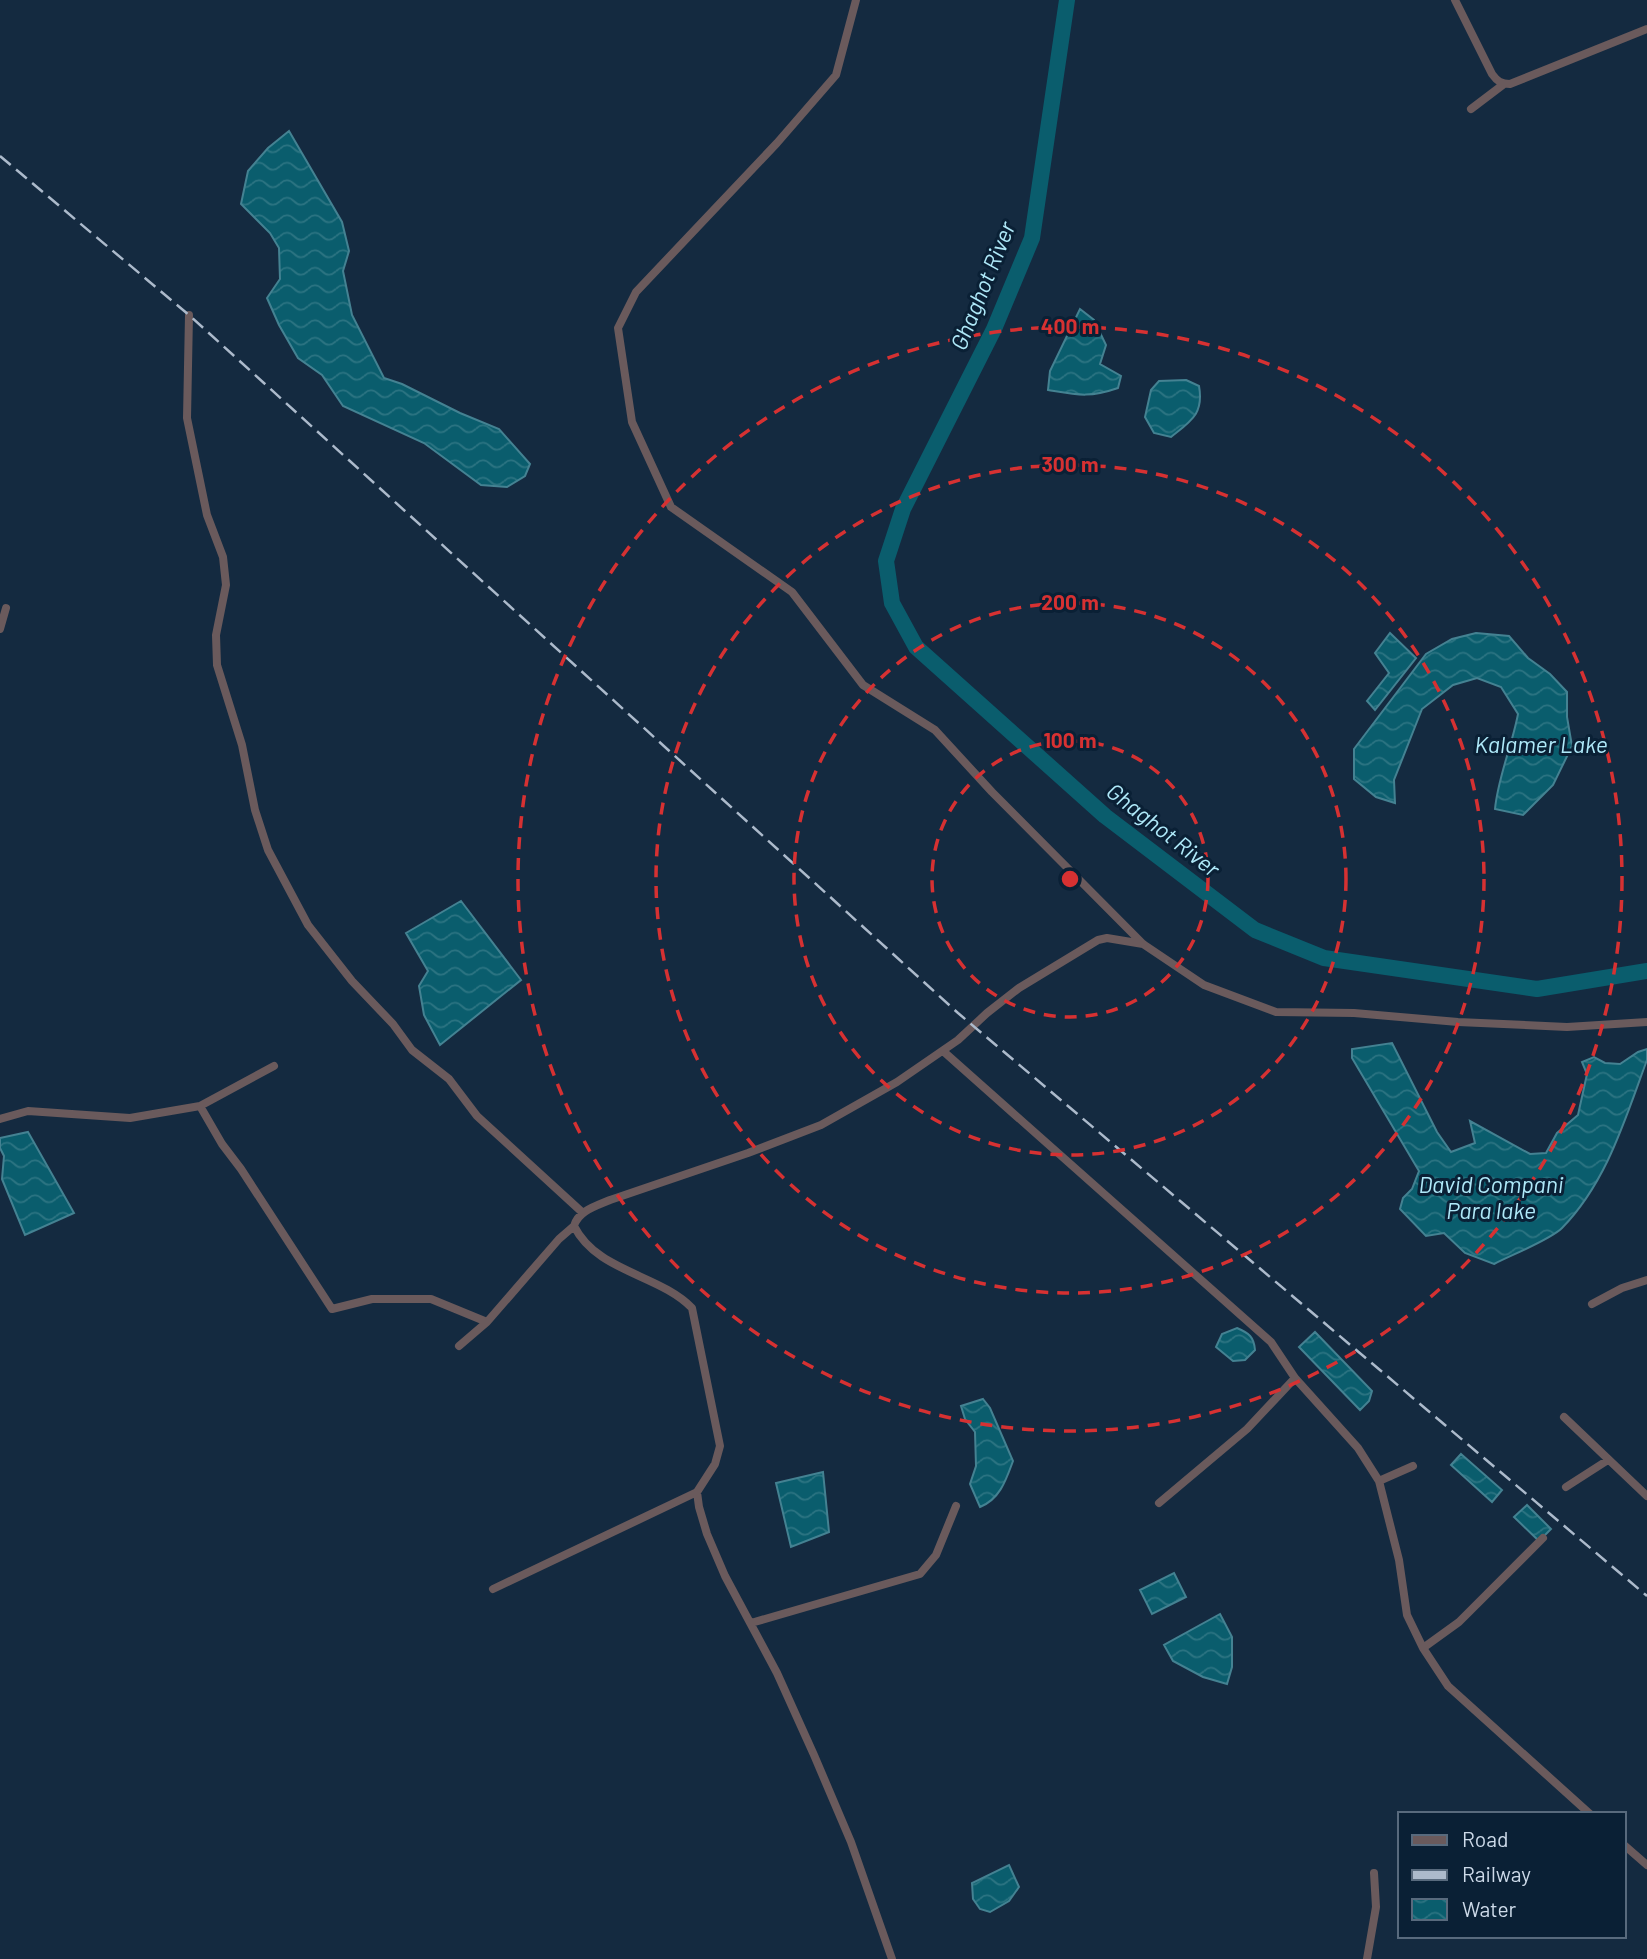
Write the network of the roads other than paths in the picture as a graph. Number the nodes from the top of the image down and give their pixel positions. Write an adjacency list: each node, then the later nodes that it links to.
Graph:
1 (856, 0): 9 (street)
2 (1455, 0): 4 (street)
3 (1647, 29): 4 (street)
4 (1504, 84): 5 (street)
5 (1471, 109)
6 (189, 315): 15 (street)
7 (6, 608): 8 (street)
8 (0, 629)
9 (1143, 944): 10 (street); 11 (street)
10 (1647, 1022)
11 (943, 1051): 15 (street); 21 (street)
12 (274, 1066): 13 (street)
13 (200, 1106): 14 (street); 19 (street)
14 (0, 1119)
15 (583, 1213): 16 (street)
16 (574, 1226): 19 (street); 27 (street)
17 (1647, 1280): 18 (street)
18 (1592, 1304)
19 (487, 1322): 20 (street)
20 (459, 1346)
21 (1295, 1378): 25 (street); 29 (street)
22 (1563, 1417): 23 (street)
23 (1608, 1461): 26 (street); 28 (street)
24 (1413, 1466): 25 (street)
25 (1379, 1481): 34 (street)
26 (1566, 1487)
27 (697, 1492): 32 (street); 33 (street)
28 (1647, 1496)
29 (1159, 1503)
30 (956, 1506): 33 (street)
31 (1543, 1538): 34 (street)
32 (493, 1589)
33 (751, 1623): 39 (street)
34 (1423, 1648): 35 (street)
35 (1588, 1812)
36 (1626, 1847): 37 (street)
37 (1647, 1865)
38 (1374, 1873): 40 (street)
39 (892, 1959)
40 (1367, 1959)

